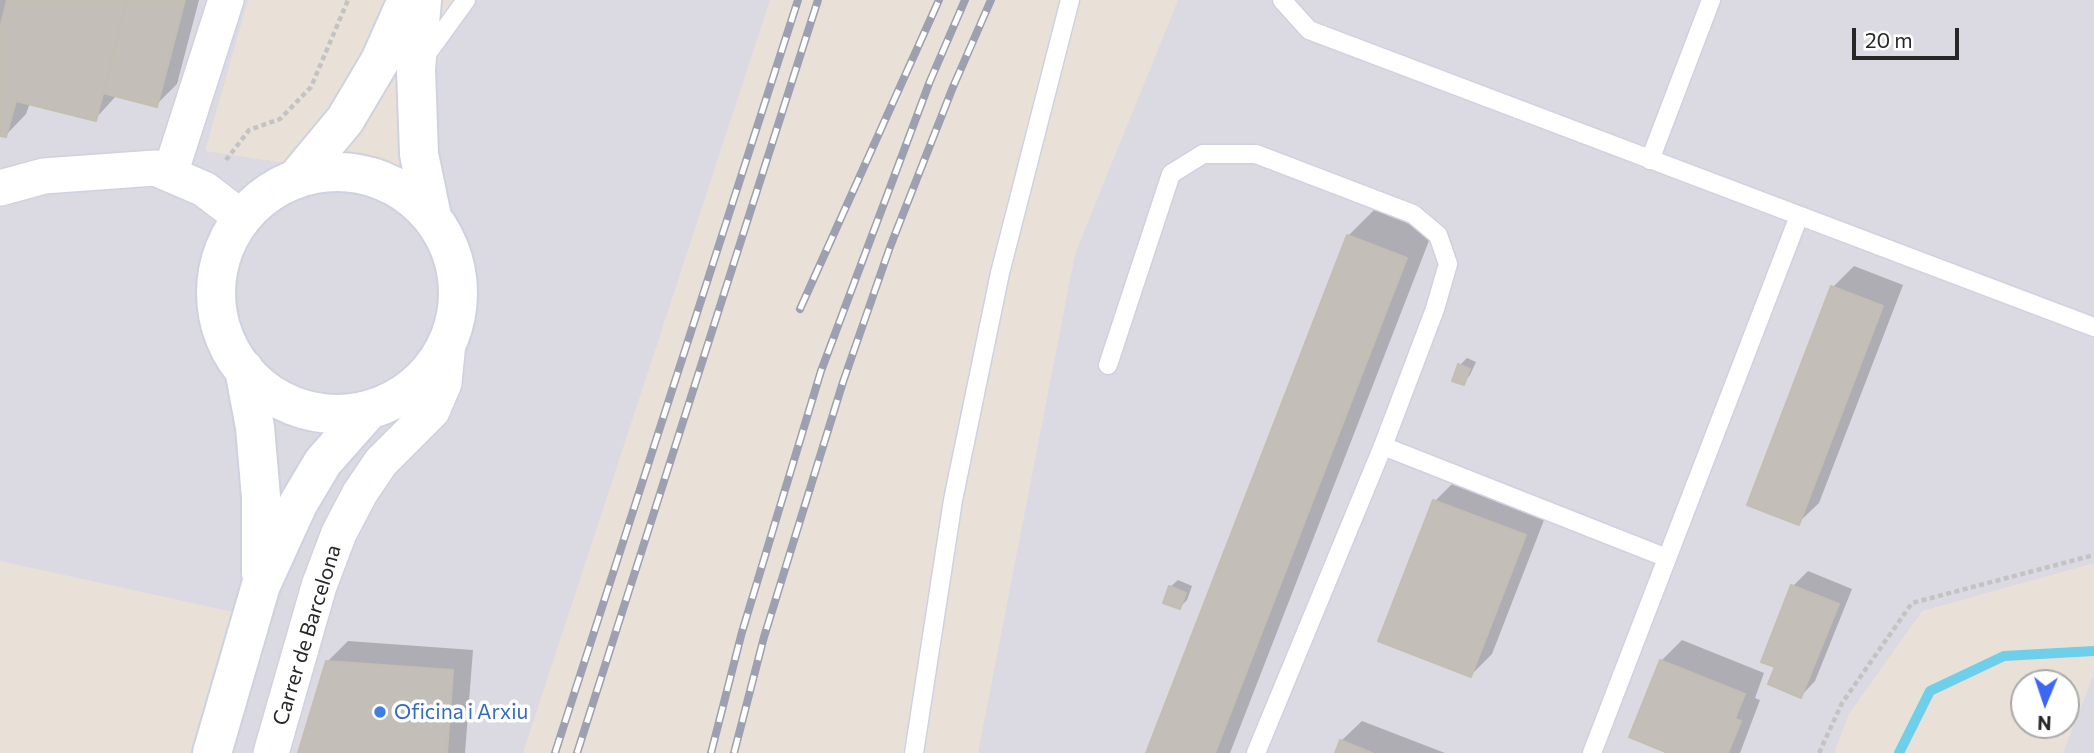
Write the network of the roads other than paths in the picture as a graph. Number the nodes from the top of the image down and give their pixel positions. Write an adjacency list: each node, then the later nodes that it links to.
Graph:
1 (226, 0): 10 (street)
2 (407, 0): 11 (main road)
3 (422, 0): 8 (main road)
4 (466, 0): 8 (lane)
5 (1070, 0): 26 (lane)
6 (1282, 0): 9 (lane)
7 (1711, 0): 9 (lane)
8 (416, 69): 14 (main road)
9 (1650, 160): 13 (lane)
10 (170, 174): 12 (street); 15 (street)
11 (296, 179): 14 (main road); 15 (main road)
12 (0, 188)
13 (1798, 216): 16 (lane); 22 (lane)
14 (432, 217): 17 (main road)
15 (242, 218): 19 (main road)
16 (2094, 327)
17 (448, 342): 20 (main road); 25 (street, Carrer de Barcelona)
18 (1108, 365): 21 (lane)
19 (244, 369): 20 (main road); 23 (main road)
20 (370, 409): 23 (main road)
21 (1383, 446): 22 (lane); 27 (lane)
22 (1667, 558): 28 (lane)
23 (261, 585): 24 (main road)
24 (212, 753)
25 (271, 753)
26 (914, 753)
27 (1256, 753)
28 (1592, 753)

